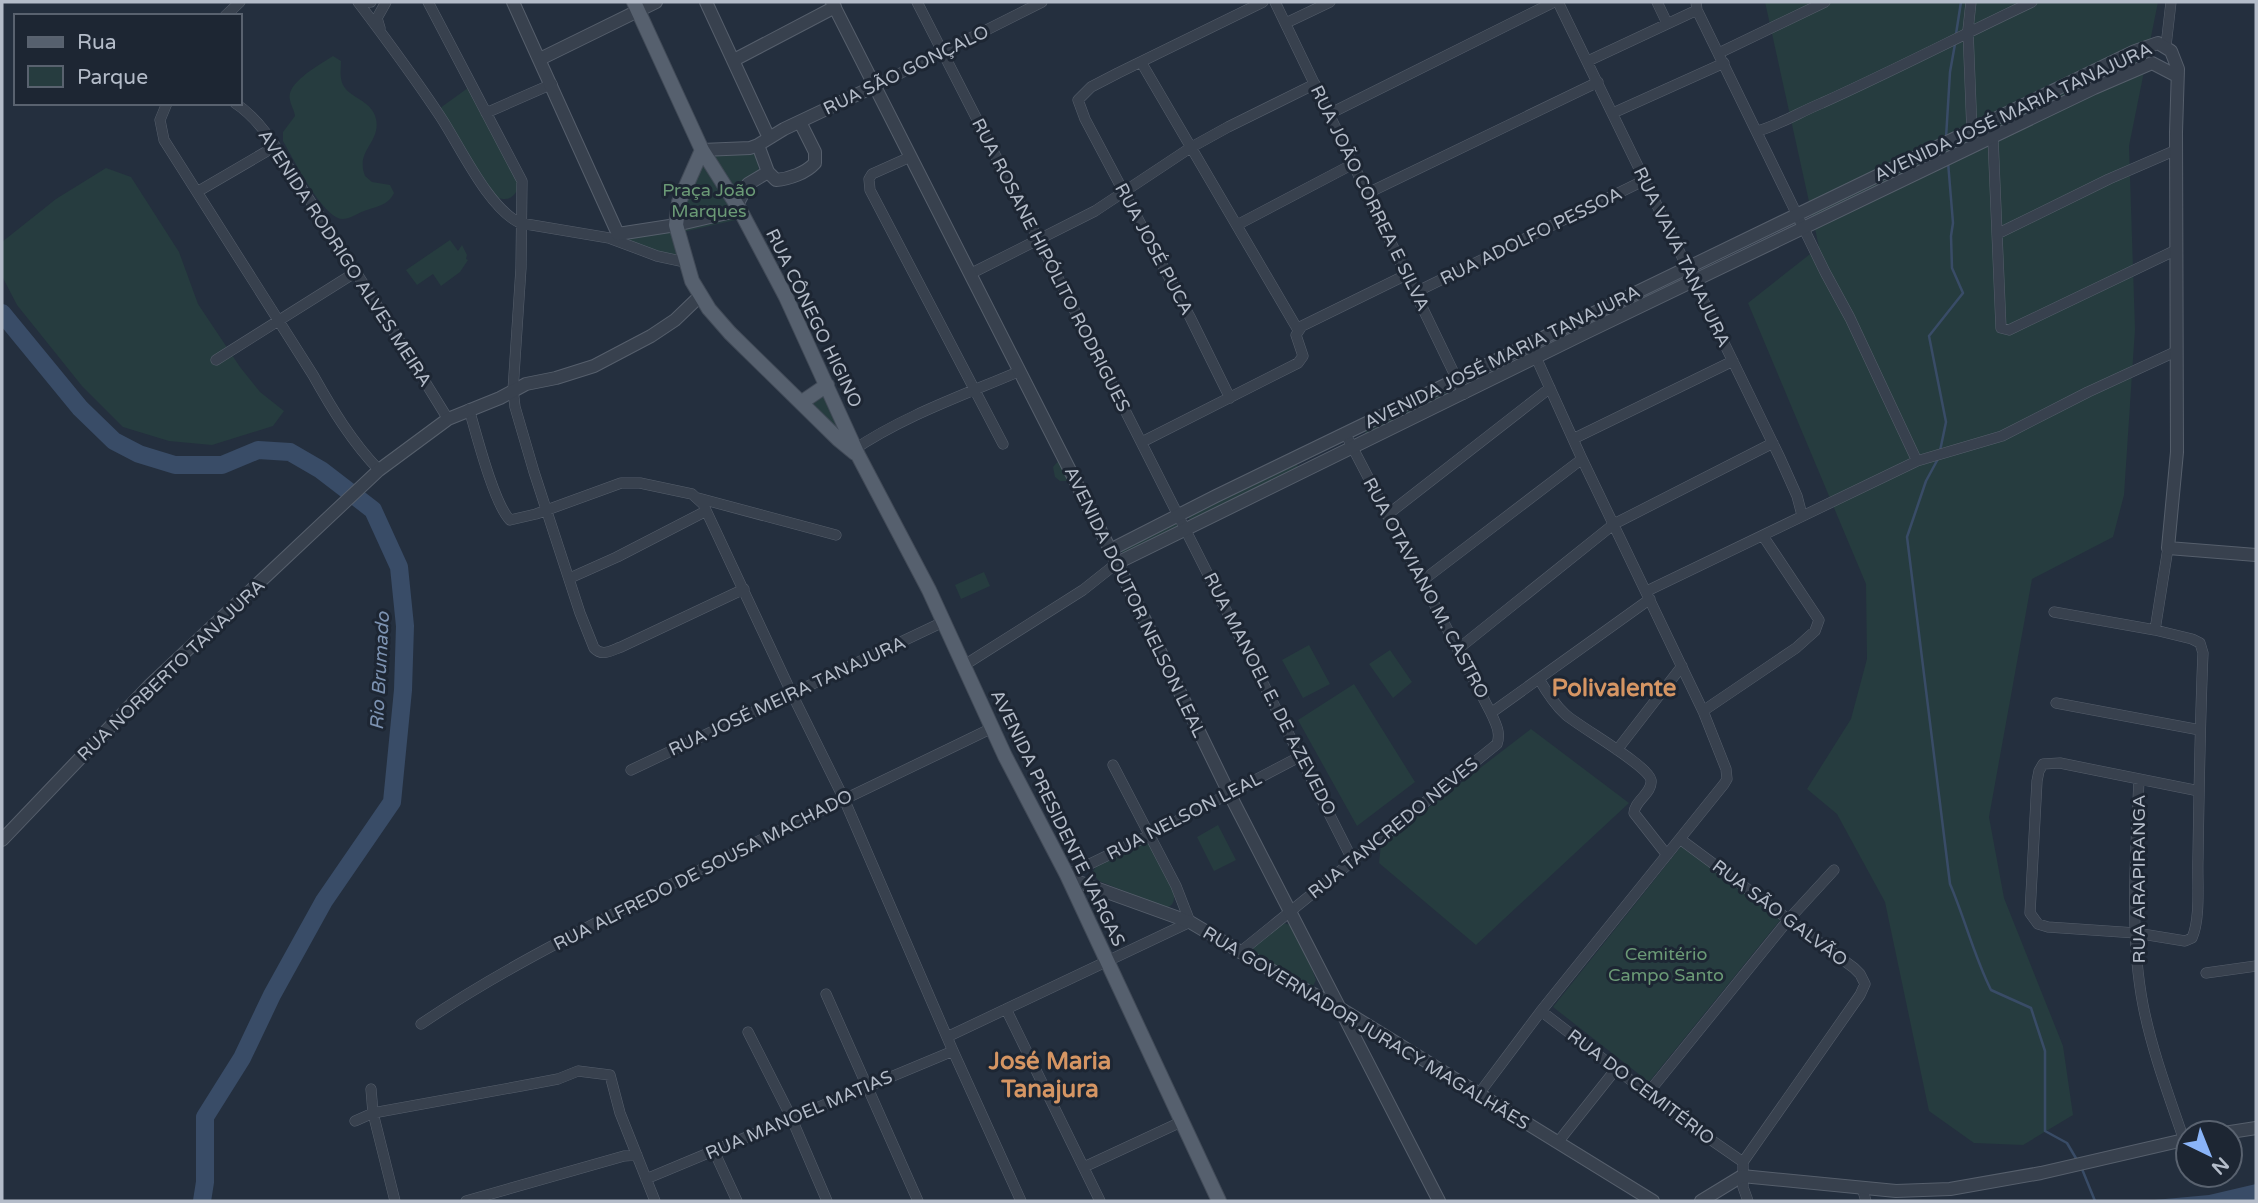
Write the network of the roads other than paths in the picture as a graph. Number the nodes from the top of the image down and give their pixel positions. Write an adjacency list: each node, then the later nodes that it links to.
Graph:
1 (240, 2): 22 (street)
2 (358, 2): 26 (street)
3 (386, 2): 26 (street)
4 (428, 2): 43 (street)
5 (513, 2): 30 (street)
6 (656, 2): 20 (street)
7 (706, 2): 31 (street)
8 (917, 2): 28 (street, RUA ROSANE HIPÓLITO RODRIGUES)
9 (1042, 2): 28 (street, RUA SÃO GONÇALO)
10 (1263, 2): 33 (street)
11 (1275, 2): 23 (street, RUA JOÃO CORREA E SILVA)
12 (1330, 2): 23 (street)
13 (1556, 2): 32 (street, RUA VAVÁ TANAJURA); 45 (street)
14 (1657, 2): 24 (street)
15 (1825, 2): 29 (street)
16 (1970, 2): 25 (street)
17 (2032, 2): 25 (street)
18 (2171, 2): 27 (street)
19 (834, 4): 31 (street); 39 (street, AVENIDA DOUTOR NELSON LEAL)
20 (636, 6): 30 (street); 54 (main road)
21 (1697, 6): 24 (street); 29 (street)
22 (227, 14)
23 (1286, 23): 38 (street, RUA JOÃO CORREA E SILVA)
24 (1667, 23): 32 (street)
25 (1968, 30): 47 (street); 48 (street)
26 (381, 32): 67 (street)
27 (2166, 46): 34 (street, AVENIDA JOSÉ MARIA TANAJURA); 35 (street, AVENIDA JOSÉ MARIA TANAJURA)
28 (943, 52): 39 (street, RUA SÃO GONÇALO); 73 (street, RUA ROSANE HIPÓLITO RODRIGUES)
29 (1721, 58): 44 (street); 47 (street)
30 (540, 60): 37 (street)
31 (734, 60): 49 (street)
32 (1588, 61): 36 (street, RUA VAVÁ TANAJURA)
33 (1141, 62): 53 (street); 61 (street, RUA JOSÉ PUCA)
34 (2088, 75): 40 (street); 48 (street, AVENIDA JOSÉ MARIA TANAJURA)
35 (2177, 76): 40 (street, AVENIDA JOSÉ MARIA TANAJURA); 55 (street)
36 (1598, 82): 44 (street, RUA VAVÁ TANAJURA); 62 (street)
37 (552, 84): 43 (street); 72 (street)
38 (1315, 84): 45 (street, RUA JOÃO CORREA E SILVA); 53 (street)
39 (875, 86): 46 (street, RUA SÃO GONÇALO); 56 (street, AVENIDA DOUTOR NELSON LEAL)
40 (2094, 88): 50 (street, AVENIDA JOSÉ MARIA TANAJURA)
41 (166, 105): 60 (street)
42 (238, 105): 52 (street, AVENIDA RODRIGO ALVES MEIRA)
43 (486, 113): 67 (street)
44 (1613, 113): 59 (street, RUA VAVÁ TANAJURA)
45 (1329, 114): 57 (street, RUA JOÃO CORREA E SILVA)
46 (800, 122): 49 (street, RUA SÃO GONÇALO); 58 (street)
47 (1758, 131): 65 (street)
48 (1972, 132): 63 (street, AVENIDA JOSÉ MARIA TANAJURA)
49 (769, 138): 51 (street)
50 (1993, 138): 66 (street, AVENIDA JOSÉ MARIA TANAJURA); 71 (street)
51 (758, 145): 54 (street); 58 (street)
52 (274, 147): 60 (street); 77 (street, AVENIDA RODRIGO ALVES MEIRA)
53 (1190, 148): 61 (street); 69 (street)
54 (702, 150): 64 (main road); 68 (main road)
55 (2176, 150): 71 (street); 74 (street)
56 (910, 157): 78 (street, AVENIDA DOUTOR NELSON LEAL); 97 (street)
57 (1353, 164): 62 (street, RUA JOÃO CORREA E SILVA); 69 (street)
58 (768, 172): 64 (street)
59 (1645, 180): 76 (street, RUA VAVÁ TANAJURA); 81 (street, RUA ADOLFO PESSOA)
60 (197, 192): 85 (street)
61 (1124, 193): 73 (street); 99 (street, RUA JOSÉ PUCA)
62 (1368, 193): 79 (street, RUA JOÃO CORREA E SILVA)
63 (1822, 203): 65 (street, AVENIDA JOSÉ MARIA TANAJURA); 66 (street)
64 (738, 207): 68 (street); 94 (main road, RUA CÔNEGO HIGINO)
65 (1798, 214): 70 (street); 76 (street, AVENIDA JOSÉ MARIA TANAJURA)
66 (1828, 217): 70 (street, AVENIDA JOSÉ MARIA TANAJURA)
67 (520, 223): 72 (street); 96 (street)
68 (676, 225): 72 (street); 75 (main road)
69 (1237, 225): 86 (street)
70 (1805, 228): 80 (street, AVENIDA JOSÉ MARIA TANAJURA); 111 (street)
71 (1997, 234): 74 (street)
72 (613, 236): 75 (street)
73 (1037, 239): 78 (street); 105 (street, RUA ROSANE HIPÓLITO RODRIGUES)
74 (2176, 250): 88 (street)
75 (685, 262): 82 (main road)
76 (1687, 266): 80 (street, RUA VAVÁ TANAJURA); 83 (street, AVENIDA JOSÉ MARIA TANAJURA)
77 (356, 272): 85 (street); 102 (street, AVENIDA RODRIGO ALVES MEIRA)
78 (970, 274): 92 (street, AVENIDA DOUTOR NELSON LEAL)
79 (1408, 274): 81 (street, RUA JOÃO CORREA E SILVA); 86 (street)
80 (1694, 280): 84 (street, AVENIDA JOSÉ MARIA TANAJURA); 91 (street, RUA VAVÁ TANAJURA)
81 (1416, 292): 93 (street, RUA JOÃO CORREA E SILVA)
82 (700, 296): 96 (street, RUA NORBERTO TANAJURA); 100 (main road)
83 (1627, 296): 84 (street); 87 (street, AVENIDA JOSÉ MARIA TANAJURA)
84 (1634, 310): 89 (street, AVENIDA JOSÉ MARIA TANAJURA)
85 (278, 320): 90 (street); 112 (street)
86 (1298, 330): 99 (street)
87 (1530, 343): 89 (street); 93 (street, AVENIDA JOSÉ MARIA TANAJURA)
88 (2177, 351): 111 (street); 123 (street)
89 (1536, 358): 95 (street); 98 (street, AVENIDA JOSÉ MARIA TANAJURA)
90 (216, 360)
91 (1732, 361): 104 (street); 106 (street, RUA VAVÁ TANAJURA)
92 (1020, 370): 97 (street); 124 (street, AVENIDA DOUTOR NELSON LEAL)
93 (1458, 379): 98 (street, RUA JOÃO CORREA E SILVA); 103 (street, AVENIDA JOSÉ MARIA TANAJURA)
94 (827, 384): 100 (main road); 109 (main road, RUA CÔNEGO HIGINO)
95 (1550, 388): 104 (street); 117 (street)
96 (513, 390): 101 (street, RUA NORBERTO TANAJURA); 114 (street)
97 (975, 390): 107 (street); 109 (street)
98 (1464, 394): 108 (street, AVENIDA JOSÉ MARIA TANAJURA)
99 (1230, 398): 105 (street)
100 (802, 402): 109 (main road)
101 (469, 409): 102 (street, RUA NORBERTO TANAJURA); 114 (street)
102 (448, 419): 112 (street, RUA NORBERTO TANAJURA)
103 (1345, 433): 108 (street, RUA OTAVIANO M. CASTRO); 116 (street, AVENIDA JOSÉ MARIA TANAJURA)
104 (1573, 439): 110 (street)
105 (1142, 442): 116 (street, RUA ROSANE HIPÓLITO RODRIGUES)
106 (1773, 443): 118 (street, RUA VAVÁ TANAJURA); 119 (street)
107 (1003, 444)
108 (1352, 447): 117 (street, RUA OTAVIANO M. CASTRO); 120 (street, AVENIDA JOSÉ MARIA TANAJURA)
109 (855, 452): 132 (main road, AVENIDA PRESIDENTE VARGAS)
110 (1582, 458): 119 (street); 128 (street)
111 (1917, 461): 118 (street)
112 (379, 470): 155 (street, RUA NORBERTO TANAJURA)
113 (698, 497): 114 (street); 115 (street); 121 (street)
114 (547, 510): 127 (street)
115 (706, 511): 127 (street); 129 (street)
116 (1180, 514): 120 (street, RUA ROSANE HIPÓLITO RODRIGUES); 124 (street, AVENIDA JOSÉ MARIA TANAJURA)
117 (1387, 515): 128 (street, RUA OTAVIANO M. CASTRO)
118 (1802, 515): 122 (street)
119 (1614, 524): 130 (street); 134 (street)
120 (1187, 528): 126 (street, AVENIDA JOSÉ MARIA TANAJURA); 146 (street, RUA MANOEL E. DE AZEVEDO)
121 (836, 535)
122 (1763, 536): 130 (street); 140 (street)
123 (2168, 548): 125 (street); 133 (street)
124 (1110, 550): 126 (street, AVENIDA DOUTOR NELSON LEAL)
125 (2256, 555)
126 (1117, 563): 135 (street); 151 (street, AVENIDA DOUTOR NELSON LEAL)
127 (569, 578): 129 (street)
128 (1422, 581): 134 (street, RUA OTAVIANO M. CASTRO)
129 (744, 589): 138 (street)
130 (1649, 595): 136 (street); 137 (street)
131 (2054, 612): 133 (street)
132 (943, 622): 135 (main road, AVENIDA PRESIDENTE VARGAS); 138 (street, RUA JOSÉ MEIRA TANAJURA)
133 (2155, 630): 143 (street)
134 (1458, 649): 141 (street, RUA OTAVIANO M. CASTRO)
135 (963, 666): 142 (main road, AVENIDA PRESIDENTE VARGAS)
136 (1682, 666): 140 (street); 145 (street)
137 (1539, 679): 141 (street); 145 (street)
138 (792, 694): 148 (street, RUA JOSÉ MEIRA TANAJURA); 152 (street)
139 (2056, 703): 143 (street)
140 (1703, 711): 154 (street)
141 (1492, 713): 144 (street, RUA OTAVIANO M. CASTRO)
142 (992, 729): 152 (street, RUA ALFREDO DE SOUSA MACHADO); 159 (main road, AVENIDA PRESIDENTE VARGAS)
143 (2200, 730): 150 (street)
144 (1497, 744): 157 (street, RUA TANCREDO NEVES)
145 (1617, 750): 156 (street)
146 (1301, 755): 151 (street, RUA NELSON LEAL); 157 (street, RUA MANOEL E. DE AZEVEDO)
147 (1114, 765): 153 (street)
148 (631, 769)
149 (2139, 779): 150 (street); 163 (street, RUA ARAPIRANGA); 163 (street)
150 (2199, 791): 163 (street)
151 (1229, 793): 153 (street, RUA NELSON LEAL); 160 (street, AVENIDA DOUTOR NELSON LEAL)
152 (845, 799): 172 (street, RUA ALFREDO DE SOUSA MACHADO); 174 (street)
153 (1150, 835): 159 (street, RUA NELSON LEAL); 162 (street)
154 (1681, 839): 156 (street); 161 (street, RUA SÃO GALVÃO)
155 (2, 840)
156 (1667, 855): 171 (street)
157 (1353, 861): 160 (street, RUA TANCREDO NEVES)
158 (1834, 870): 161 (street)
159 (1067, 876): 162 (street, RUA GOVERNADOR JURACY MAGALHÃES); 165 (main road, AVENIDA PRESIDENTE VARGAS)
160 (1290, 910): 164 (street, RUA TANCREDO NEVES); 169 (street, AVENIDA DOUTOR NELSON LEAL)
161 (1789, 919): 179 (street); 190 (street, RUA SÃO GALVÃO)
162 (1190, 922): 164 (street, RUA GOVERNADOR JURACY MAGALHÃES); 165 (street)
163 (2136, 933): 183 (street, RUA ARAPIRANGA)
164 (1240, 953): 169 (street, RUA GOVERNADOR JURACY MAGALHÃES)
165 (1106, 960): 170 (street); 185 (main road, AVENIDA PRESIDENTE VARGAS)
166 (2256, 966): 167 (street)
167 (2206, 973)
168 (826, 994): 177 (street)
169 (1338, 1007): 180 (street, RUA GOVERNADOR JURACY MAGALHÃES); 204 (street, AVENIDA DOUTOR NELSON LEAL)
170 (1006, 1009): 174 (street); 191 (street)
171 (1541, 1011): 176 (street, RUA DO CEMITÉRIO); 180 (street)
172 (421, 1024)
173 (748, 1032): 182 (street)
174 (950, 1035): 175 (street)
175 (953, 1051): 177 (street, RUA MANOEL MATIAS); 201 (street)
176 (1616, 1069): 179 (street, RUA DO CEMITÉRIO); 186 (street)
177 (868, 1084): 182 (street, RUA MANOEL MATIAS); 200 (street)
178 (371, 1089): 181 (street)
179 (1648, 1093): 190 (street, RUA DO CEMITÉRIO)
180 (1478, 1094): 186 (street, RUA GOVERNADOR JURACY MAGALHÃES)
181 (373, 1113): 184 (street); 189 (street); 195 (street)
182 (791, 1117): 188 (street, RUA MANOEL MATIAS); 199 (street)
183 (2179, 1119)
184 (355, 1121)
185 (1183, 1121): 191 (street); 203 (main road, AVENIDA PRESIDENTE VARGAS)
186 (1558, 1142): 205 (street, RUA GOVERNADOR JURACY MAGALHÃES)
187 (2174, 1142): 194 (street)
188 (714, 1151): 193 (street, RUA MANOEL MATIAS); 198 (street)
189 (637, 1156): 193 (street); 196 (street)
190 (1743, 1162): 192 (street)
191 (1084, 1167): 202 (street)
192 (1742, 1177): 194 (street); 206 (street); 207 (street)
193 (646, 1180): 197 (street)
194 (1864, 1195)
195 (395, 1201)
196 (466, 1201)
197 (655, 1201)
198 (737, 1201)
199 (827, 1201)
200 (918, 1201)
201 (1021, 1201)
202 (1100, 1201)
203 (1219, 1201)
204 (1440, 1201)
205 (1653, 1201)
206 (1700, 1201)
207 (1748, 1201)

